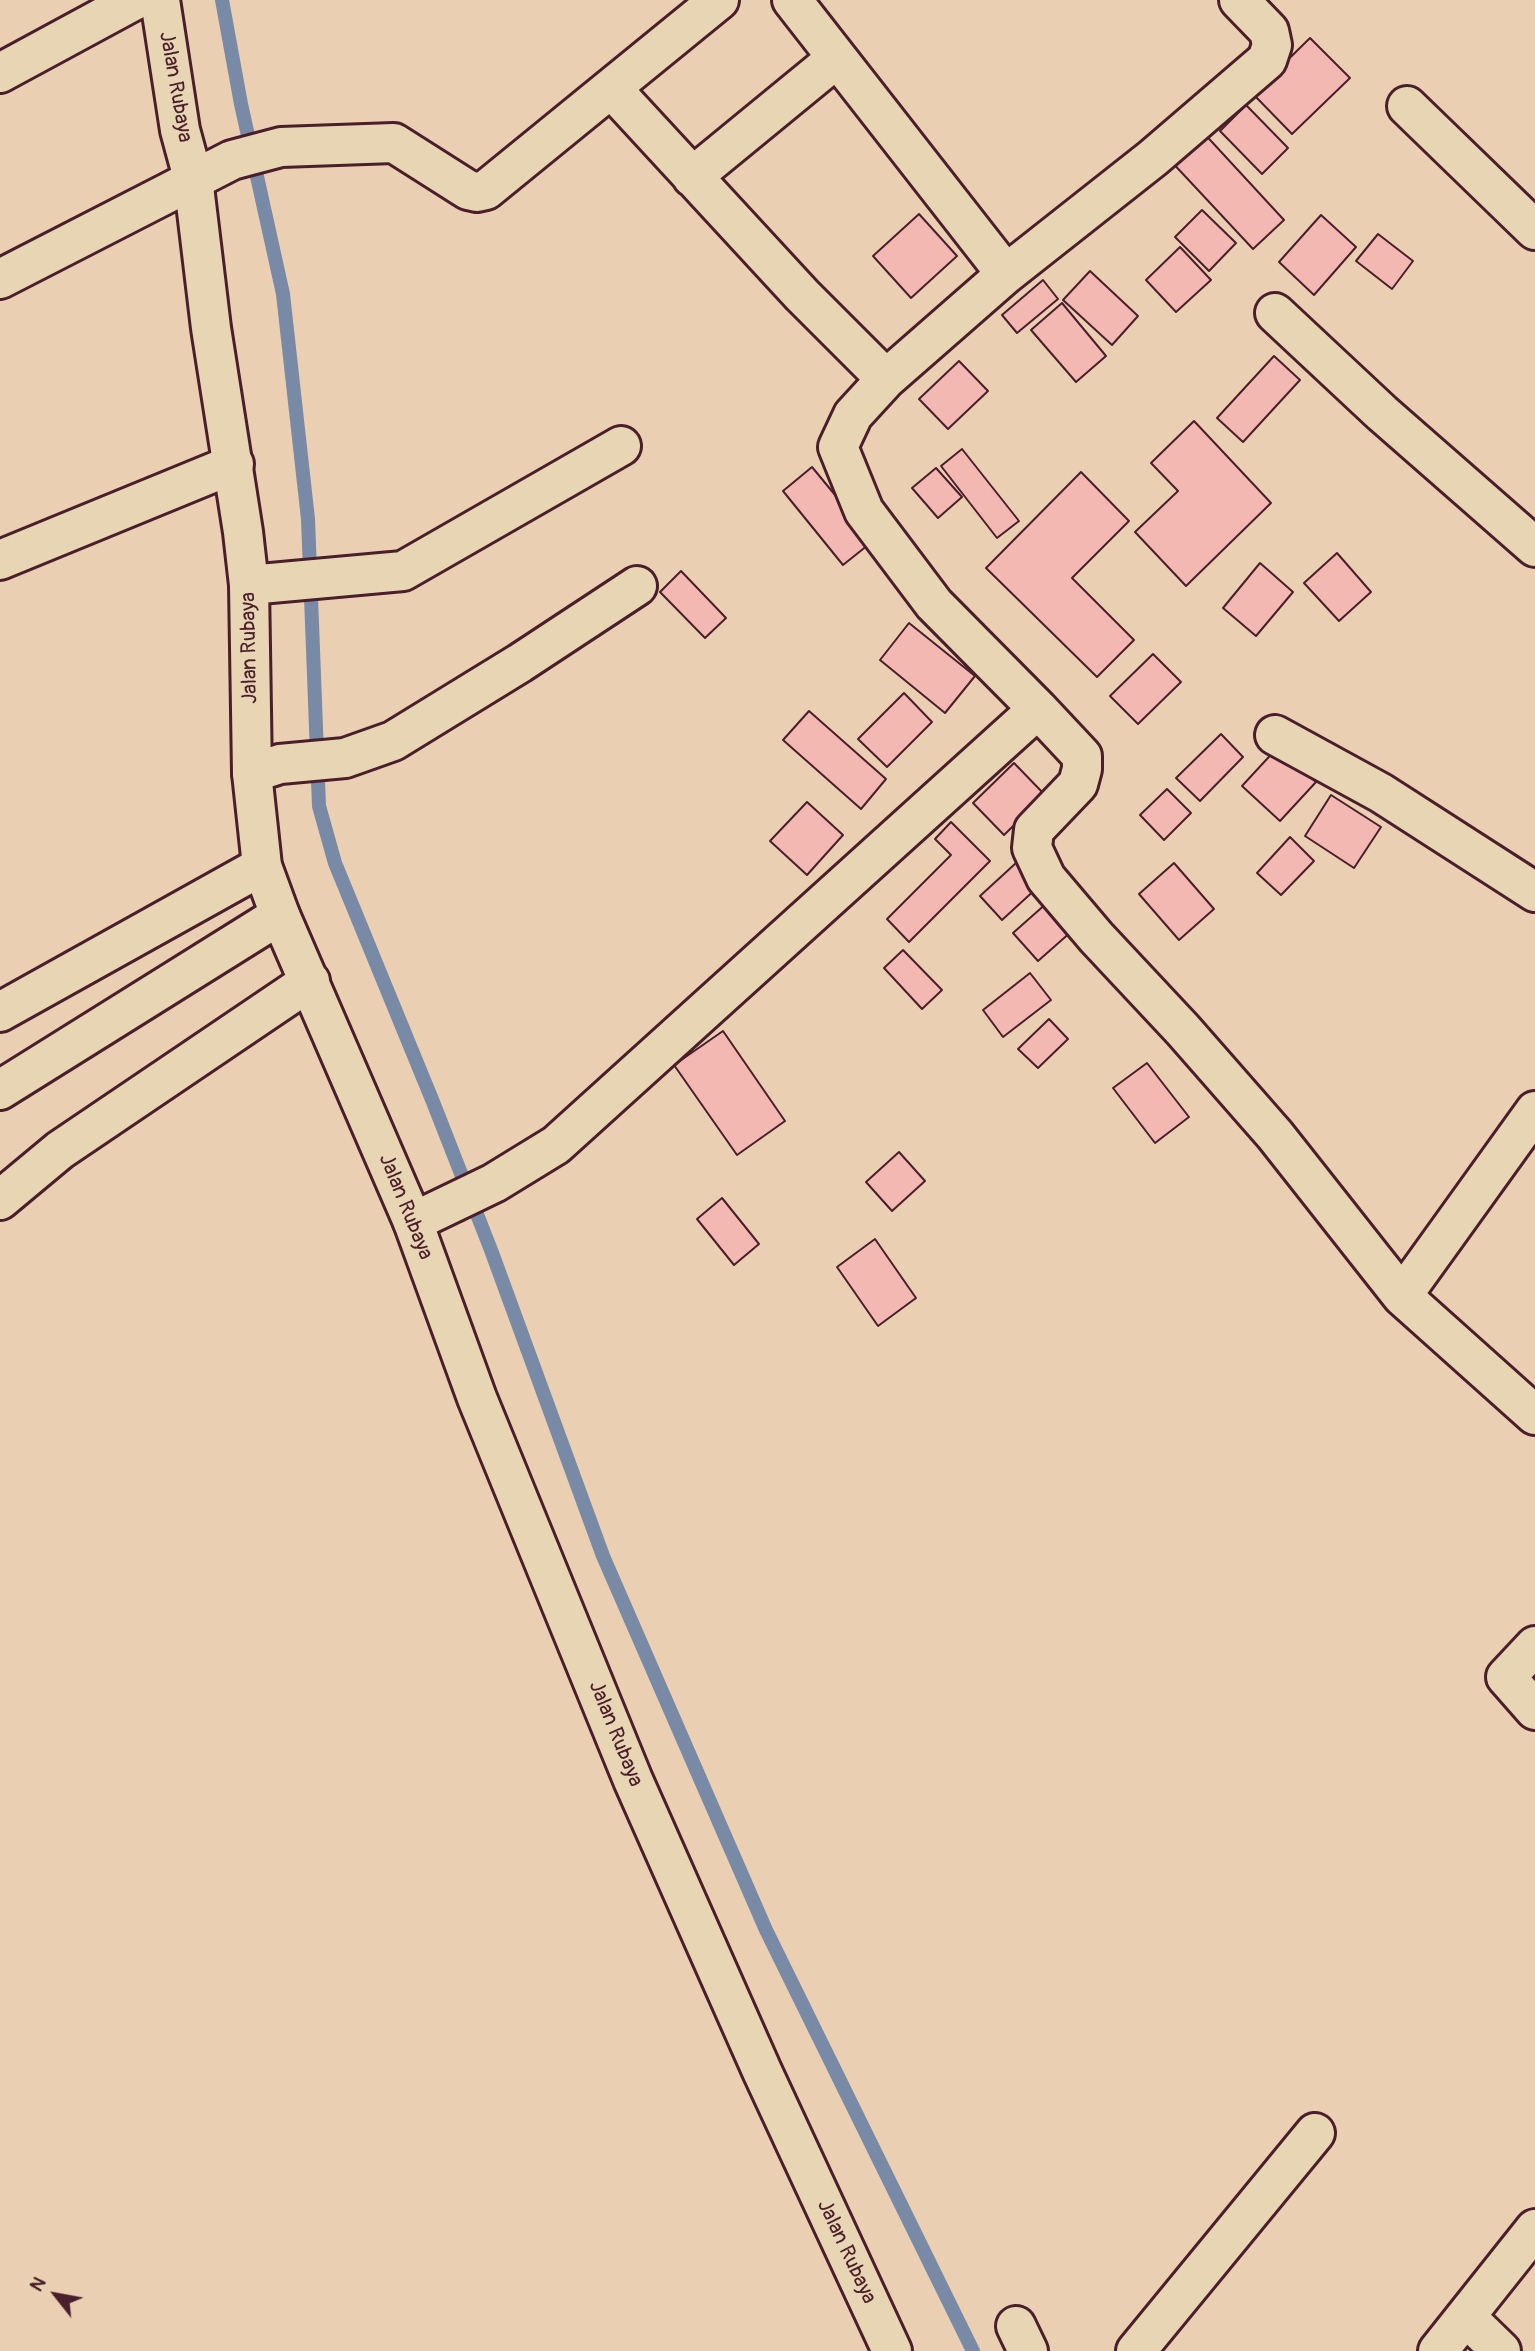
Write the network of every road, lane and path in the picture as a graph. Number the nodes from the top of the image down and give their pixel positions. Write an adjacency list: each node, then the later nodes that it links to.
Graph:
1 (135, 0): 7 (street)
2 (160, 0): 11 (street, Jalan Rubaya)
3 (719, 0): 8 (street)
4 (792, 0): 6 (street)
5 (1240, 0): 13 (street)
6 (837, 58): 10 (street); 13 (street)
7 (0, 73)
8 (611, 88): 10 (street); 11 (street)
9 (1406, 106): 12 (street)
10 (692, 177): 16 (street)
11 (193, 178): 14 (street); 18 (street, Jalan Rubaya)
12 (1535, 230)
13 (1006, 274): 16 (street)
14 (0, 279)
15 (1275, 313): 19 (street)
16 (886, 379): 23 (street)
17 (621, 446): 21 (street)
18 (234, 464): 20 (street); 21 (street, Jalan Rubaya)
19 (1535, 547)
20 (0, 560)
21 (266, 584): 25 (street, Jalan Rubaya)
22 (637, 586): 25 (street)
23 (1038, 709): 34 (street); 35 (street)
24 (1275, 734): 27 (street)
25 (266, 768): 26 (street, Jalan Rubaya)
26 (262, 866): 28 (street, Jalan Rubaya); 30 (street)
27 (1535, 892)
28 (280, 915): 29 (street, Jalan Rubaya); 31 (street)
29 (310, 981): 33 (street); 34 (street, Jalan Rubaya)
30 (0, 1012)
31 (0, 1090)
32 (1535, 1111): 35 (street)
33 (0, 1200)
34 (425, 1215): 42 (street, Jalan Rubaya)
35 (1402, 1296): 36 (street)
36 (1535, 1415)
37 (1535, 1646): 38 (street)
38 (1535, 1710)
39 (1315, 2133): 43 (street)
40 (1535, 2229): 41 (street)
41 (1466, 2317): 44 (street); 45 (street)
42 (892, 2351)
43 (1136, 2351)
44 (1438, 2351)
45 (1501, 2351)

